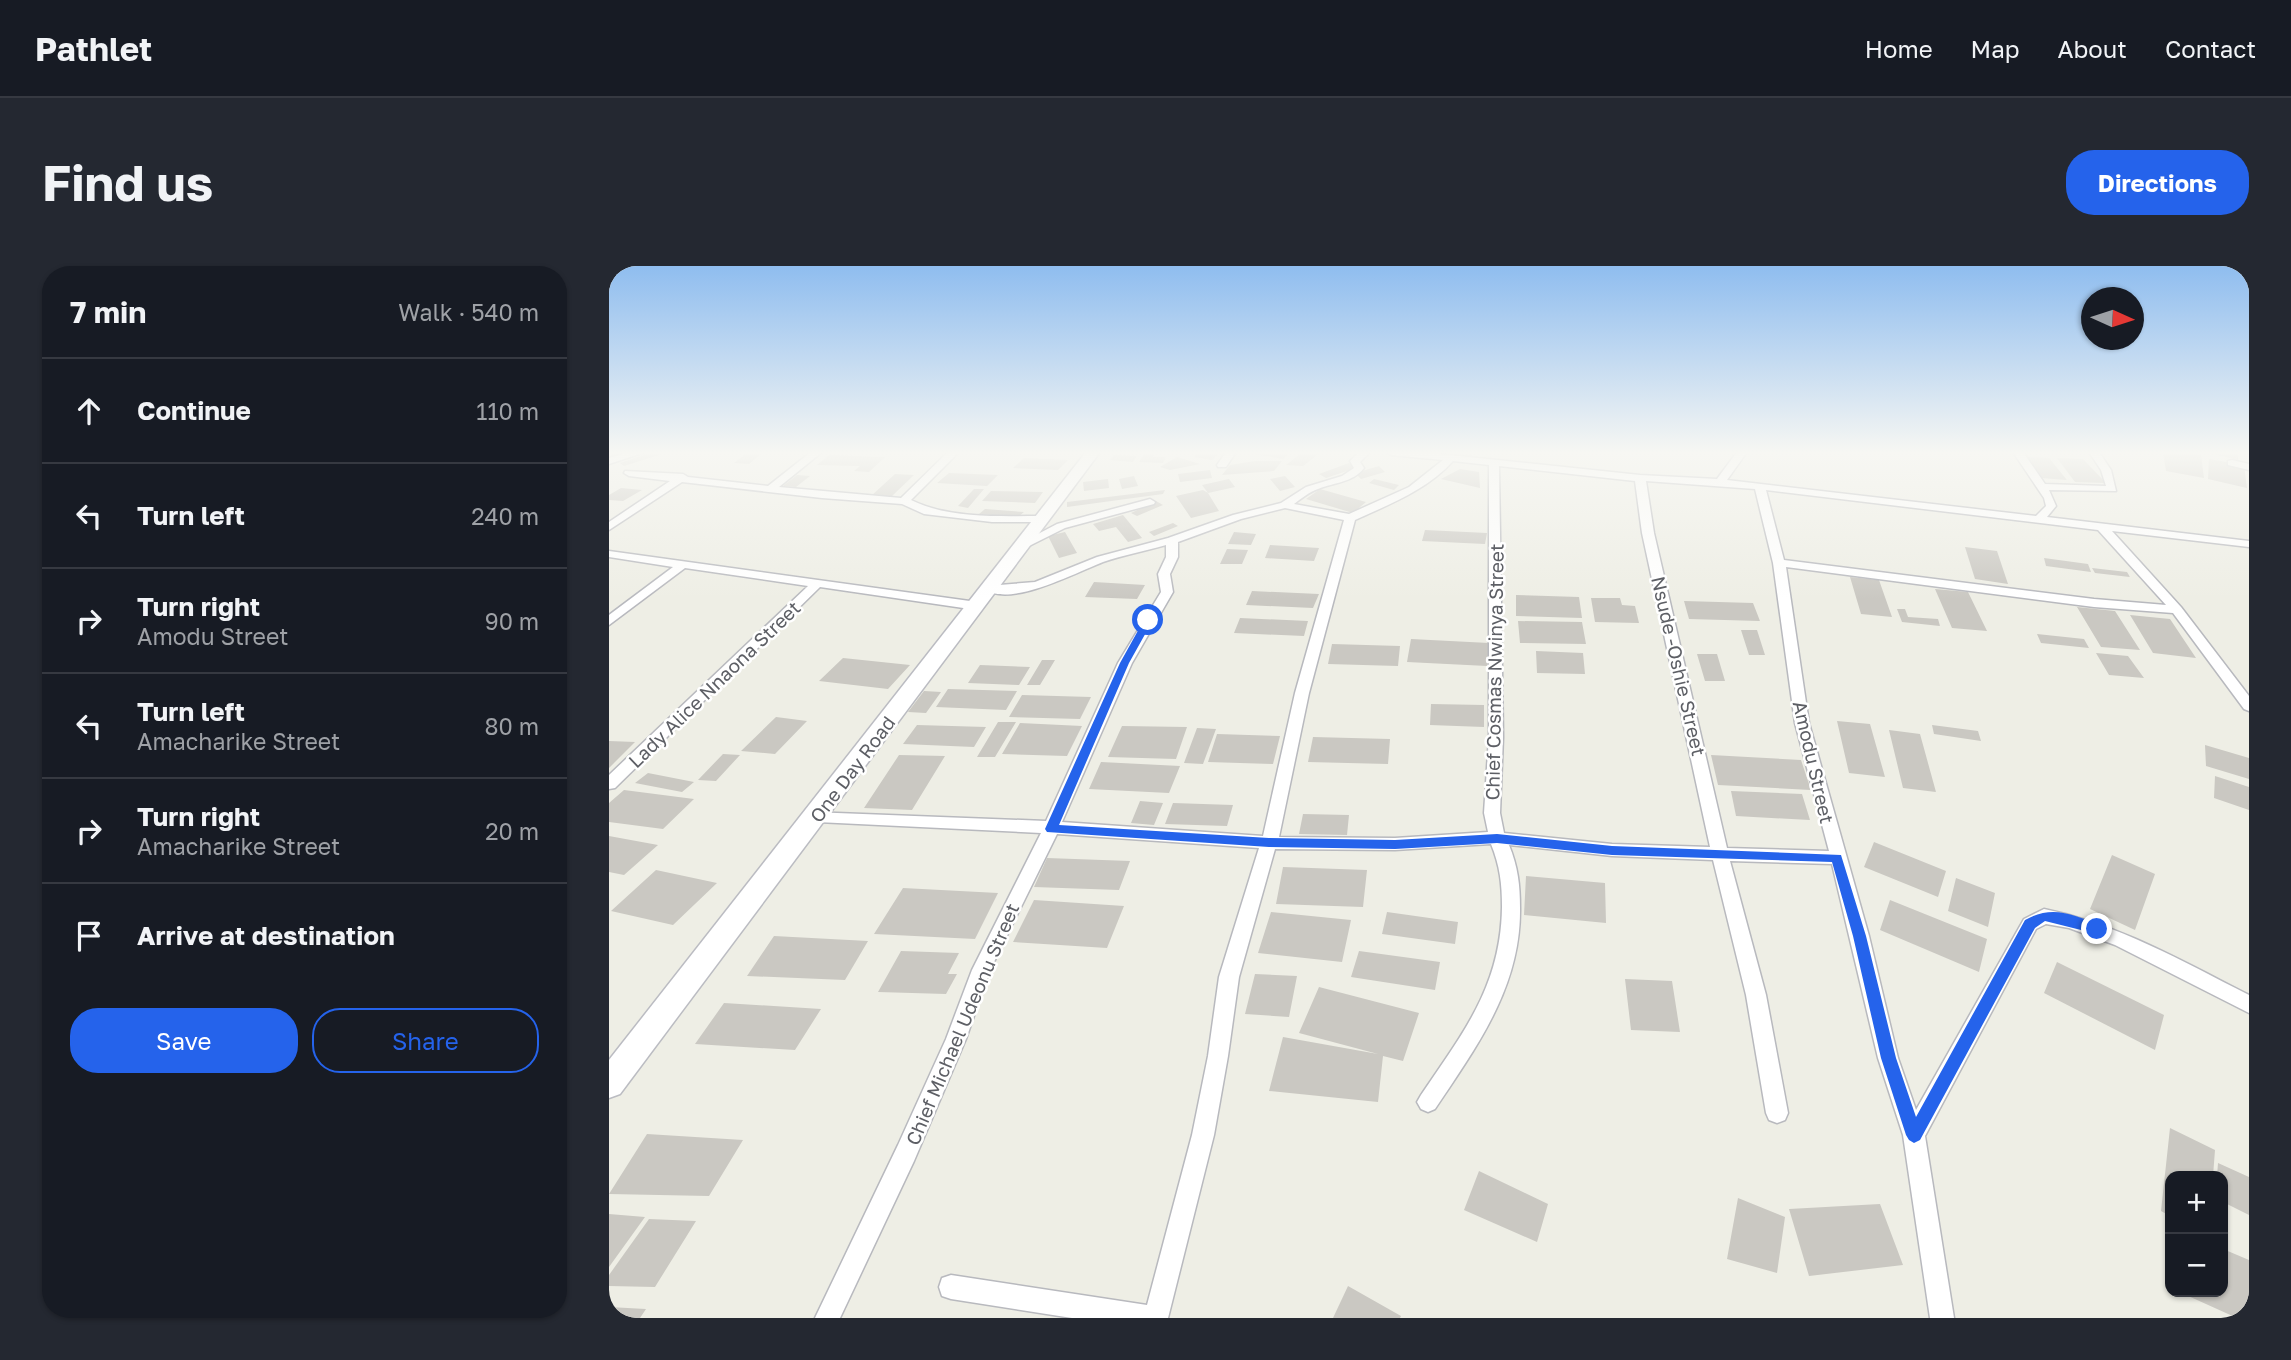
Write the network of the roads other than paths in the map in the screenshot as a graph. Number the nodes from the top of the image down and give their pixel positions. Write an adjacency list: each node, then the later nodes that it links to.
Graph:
1 (647, 501): 17 (street)
2 (904, 501): 14 (street)
3 (1056, 501): 14 (main road, One Day Road)
4 (1292, 501): 12 (street)
5 (1387, 501): 13 (street)
6 (1494, 501): 32 (street, Chief Cosmas Nwinya Street)
7 (1643, 501): 34 (street, Nsude -Oshie Street)
8 (1763, 501): 22 (street, Amodu Street)
9 (1872, 501): 15 (street)
10 (2049, 501): 15 (street)
11 (1150, 502): 20 (street)
12 (1285, 505): 13 (street); 18 (street)
13 (1350, 518): 33 (street)
14 (1042, 519): 20 (main road, One Day Road)
15 (2039, 519): 16 (street)
16 (2101, 526): 19 (street); 26 (street)
17 (609, 527)
18 (1172, 540): 25 (street); 31 (street, Chief Michael Udeonu Street)
19 (2249, 544)
20 (1023, 545): 25 (main road, One Day Road)
21 (609, 554): 23 (street)
22 (1779, 563): 26 (street); 35 (street, Amodu Street)
23 (682, 565): 24 (street); 27 (street)
24 (818, 583): 25 (street); 29 (street, Lady Alice Nnaona Street)
25 (984, 597): 30 (main road, One Day Road)
26 (2177, 610): 28 (street)
27 (609, 621)
28 (2249, 706)
29 (609, 784)
30 (817, 816): 31 (street); 37 (main road, One Day Road)
31 (1051, 829): 33 (street); 42 (street, Chief Michael Udeonu Street)
32 (1497, 838): 33 (street); 34 (street); 38 (street, Chief Cosmas Nwinya Street)
33 (1269, 843): 43 (street)
34 (1720, 853): 35 (street); 39 (street, Nsude -Oshie Street)
35 (1836, 858): 40 (street, Amodu Street)
36 (2249, 1004): 40 (street)
37 (609, 1084)
38 (1428, 1102)
39 (1777, 1114)
40 (1914, 1135): 44 (street, Amodu Street)
41 (951, 1287): 43 (street)
42 (827, 1318)
43 (1154, 1318)
44 (1942, 1318)

